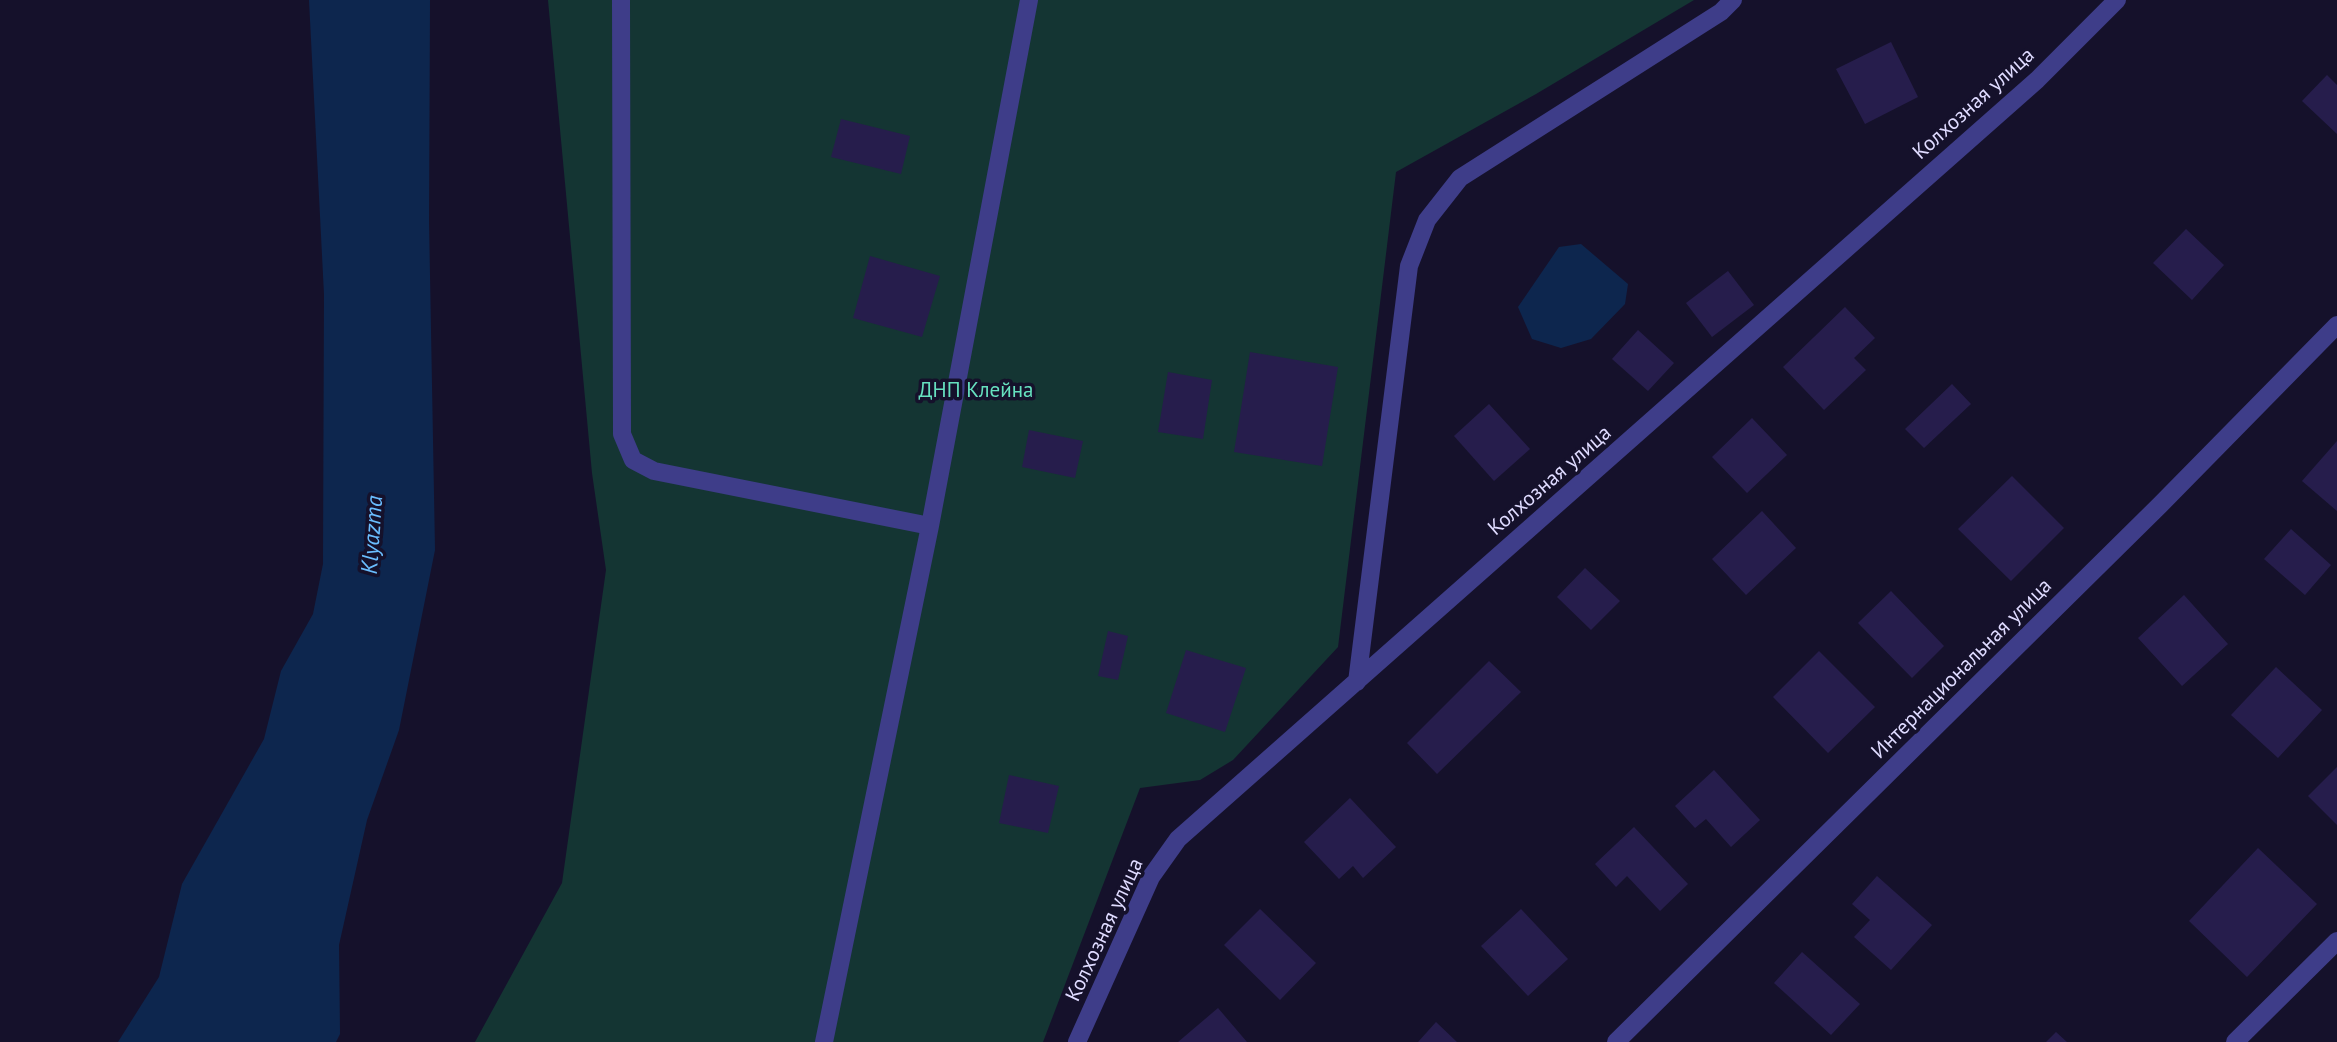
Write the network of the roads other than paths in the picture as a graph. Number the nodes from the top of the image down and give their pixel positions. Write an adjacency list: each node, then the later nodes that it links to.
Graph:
1 (621, 0): 6 (street)
2 (1029, 0): 6 (street)
3 (1733, 0): 7 (street)
4 (2117, 0): 7 (street, Колхозная улица)
5 (2337, 325): 11 (street, Интернациональная улица)
6 (930, 526): 9 (street)
7 (1357, 682): 10 (street, Колхозная улица)
8 (2337, 941): 12 (street)
9 (824, 1042)
10 (1077, 1042)
11 (1616, 1042)
12 (2235, 1042)

